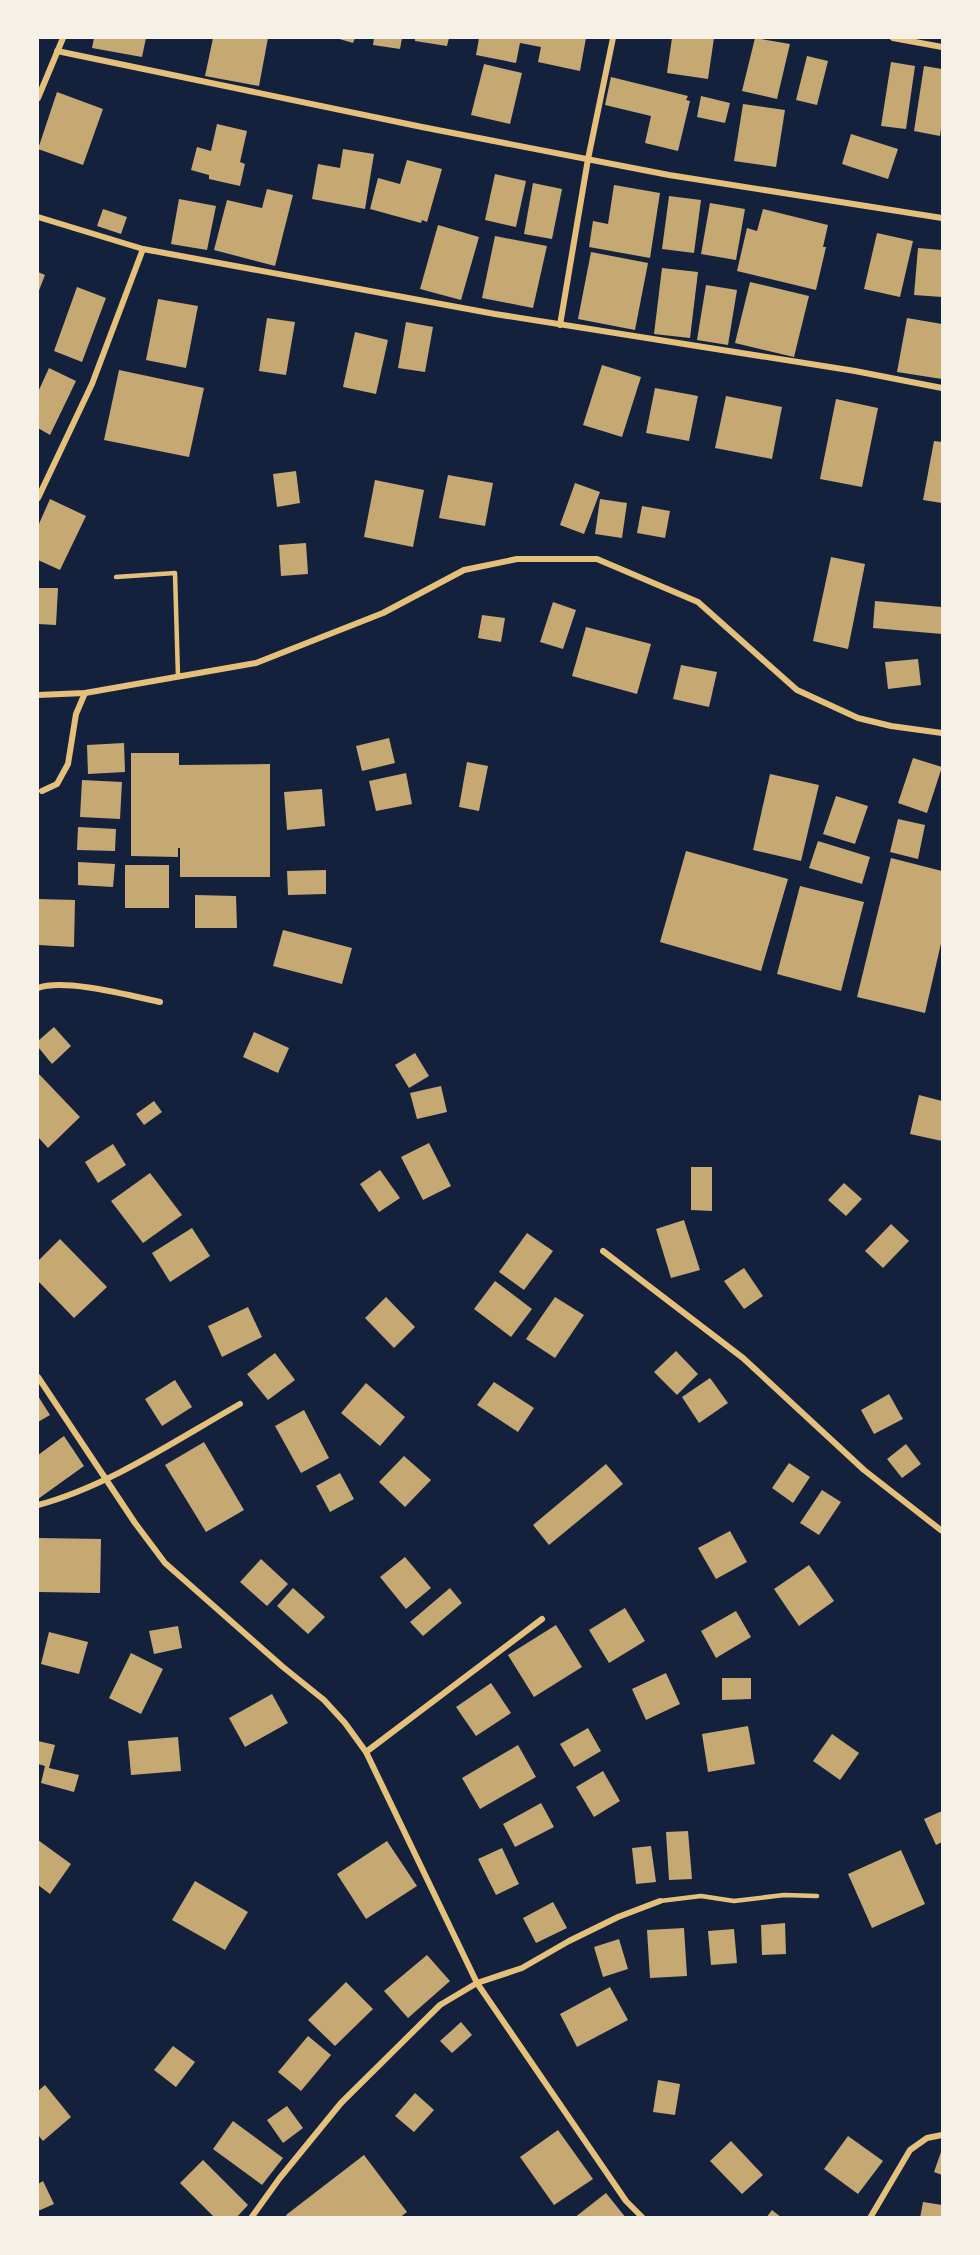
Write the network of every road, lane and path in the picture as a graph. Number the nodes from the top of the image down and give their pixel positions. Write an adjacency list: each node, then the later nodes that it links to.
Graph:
1 (63, 38): 5 (street)
2 (614, 38): 7 (street)
3 (893, 38): 4 (street)
4 (942, 47)
5 (57, 51): 6 (street); 7 (street)
6 (38, 98)
7 (588, 159): 9 (street); 11 (street)
8 (38, 218): 10 (street)
9 (942, 218)
10 (143, 249): 11 (street); 13 (street)
11 (560, 325): 12 (street)
12 (942, 388)
13 (38, 498)
14 (116, 577): 15 (lane)
15 (178, 677): 16 (street); 18 (street)
16 (85, 693): 17 (street); 19 (street)
17 (38, 696)
18 (942, 733)
19 (42, 791)
20 (38, 988): 21 (street)
21 (160, 1002)
22 (603, 1251): 27 (street)
23 (38, 1377): 25 (street)
24 (240, 1404): 25 (street)
25 (106, 1479): 26 (street); 29 (street)
26 (38, 1504)
27 (942, 1531)
28 (542, 1619): 29 (street)
29 (366, 1752): 32 (street)
30 (817, 1896): 31 (lane)
31 (660, 1901): 32 (street)
32 (477, 1983): 34 (street); 35 (street)
33 (942, 2135): 36 (street)
34 (251, 2217)
35 (643, 2217)
36 (870, 2217)

